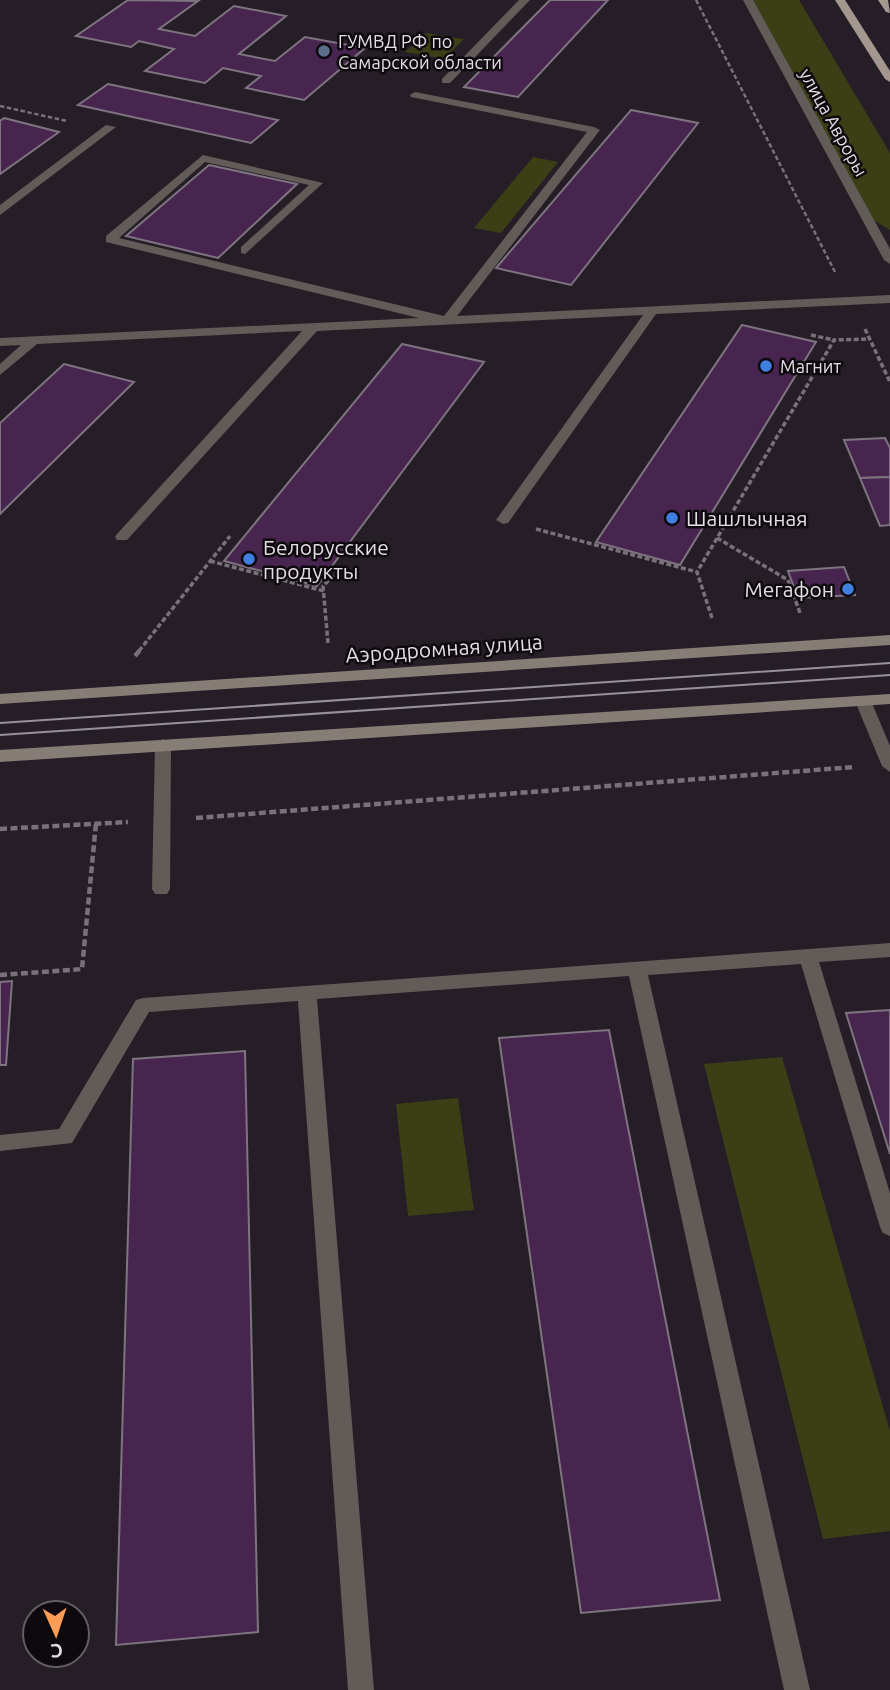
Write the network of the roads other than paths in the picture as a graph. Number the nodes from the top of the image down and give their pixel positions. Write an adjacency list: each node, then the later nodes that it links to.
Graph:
1 (525, 0): 7 (lane)
2 (748, 0): 11 (lane, улица Авроры)
3 (840, 0): 6 (main road)
4 (883, 0): 5 (main road)
5 (890, 10)
6 (890, 79)
7 (446, 81)
8 (415, 95): 16 (lane)
9 (108, 128): 10 (lane)
10 (0, 211)
11 (886, 246): 13 (lane, улица Авроры)
12 (245, 250): 16 (lane)
13 (890, 260)
14 (890, 299): 15 (lane)
15 (652, 311): 16 (lane); 21 (lane)
16 (447, 321): 17 (lane)
17 (313, 327): 18 (lane); 22 (lane)
18 (33, 341): 19 (lane); 20 (lane)
19 (0, 342)
20 (0, 371)
21 (503, 520)
22 (122, 537)
23 (890, 640): 24 (main road, Аэродромная улица)
24 (0, 699)
25 (890, 699): 26 (main road)
26 (863, 701): 27 (main road); 29 (lane)
27 (163, 745): 28 (main road); 30 (lane)
28 (0, 756)
29 (890, 765)
30 (161, 889)
31 (890, 950): 32 (lane)
32 (808, 956): 33 (lane); 36 (lane)
33 (637, 968): 34 (lane); 38 (lane)
34 (307, 992): 35 (lane); 37 (lane)
35 (0, 1143)
36 (890, 1227)
37 (361, 1690)
38 (797, 1690)

